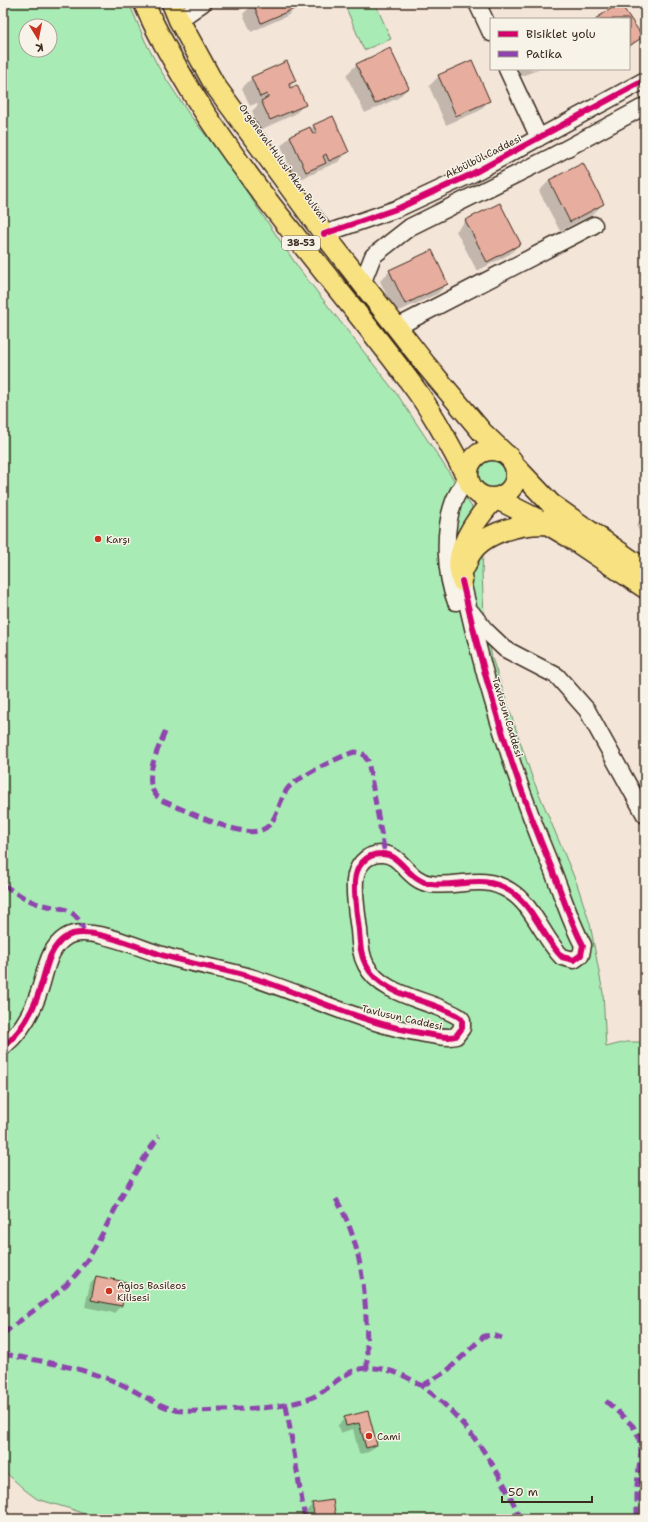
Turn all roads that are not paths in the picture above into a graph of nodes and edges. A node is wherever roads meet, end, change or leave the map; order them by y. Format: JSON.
{"nodes":[{"id":1,"x":144,"y":3,"type":"edge"},
{"id":2,"x":203,"y":3,"type":"edge"},
{"id":3,"x":477,"y":3,"type":"edge"},
{"id":4,"x":176,"y":11,"type":"edge"},
{"id":5,"x":490,"y":31,"type":"edge"},
{"id":6,"x":508,"y":70,"type":"edge"},
{"id":7,"x":645,"y":80,"type":"edge"},
{"id":8,"x":645,"y":106,"type":"edge"},
{"id":9,"x":539,"y":138,"type":"junction"},
{"id":10,"x":594,"y":225,"type":"dead end"},
{"id":11,"x":324,"y":234,"type":"junction"},
{"id":12,"x":362,"y":284,"type":"junction"},
{"id":13,"x":396,"y":327,"type":"junction"},
{"id":14,"x":510,"y":460,"type":"junction"},
{"id":15,"x":467,"y":477,"type":"junction"},
{"id":16,"x":495,"y":498,"type":"junction"},
{"id":17,"x":547,"y":524,"type":"junction"},
{"id":18,"x":645,"y":570,"type":"edge"},
{"id":19,"x":462,"y":581,"type":"junction"},
{"id":20,"x":645,"y":588,"type":"edge"},
{"id":21,"x":468,"y":610,"type":"junction"},
{"id":22,"x":476,"y":641,"type":"junction"},
{"id":23,"x":645,"y":815,"type":"edge"},
{"id":24,"x":3,"y":1047,"type":"edge"}],
"edges":[{"from":1,"to":15,"type":"main road","number":"38-53"},
{"from":2,"to":4,"type":"street"},
{"from":3,"to":5,"type":"street"},
{"from":4,"to":11,"type":"main road","name":"Orgeneral Hulusi Akar Bulvarı"},
{"from":6,"to":9,"type":"street"},
{"from":7,"to":9,"type":"street","name":"Akbülbül Caddesi"},
{"from":8,"to":12,"type":"street"},
{"from":9,"to":11,"type":"street","name":"Akbülbül Caddesi"},
{"from":10,"to":13,"type":"street"},
{"from":11,"to":12,"type":"main road","name":"Orgeneral Hulusi Akar Bulvarı"},
{"from":12,"to":13,"type":"main road","name":"Orgeneral Hulusi Akar Bulvarı"},
{"from":13,"to":14,"type":"main road","name":"Orgeneral Hulusi Akar Bulvarı"},
{"from":14,"to":15,"type":"main road"},
{"from":14,"to":16,"type":"main road"},
{"from":14,"to":18,"type":"main road","name":"Orgeneral Hulusi Akar Bulvarı"},
{"from":15,"to":16,"type":"main road"},
{"from":15,"to":22,"type":"street","name":"Tavlusun Caddesi"},
{"from":16,"to":17,"type":"main road"},
{"from":16,"to":19,"type":"main road"},
{"from":17,"to":19,"type":"main road"},
{"from":17,"to":20,"type":"main road"},
{"from":19,"to":21,"type":"street","name":"Tavlusun Caddesi"},
{"from":21,"to":22,"type":"street","name":"Tavlusun Caddesi"},
{"from":21,"to":23,"type":"street"},
{"from":22,"to":24,"type":"street","name":"Tavlusun Caddesi"}]}
